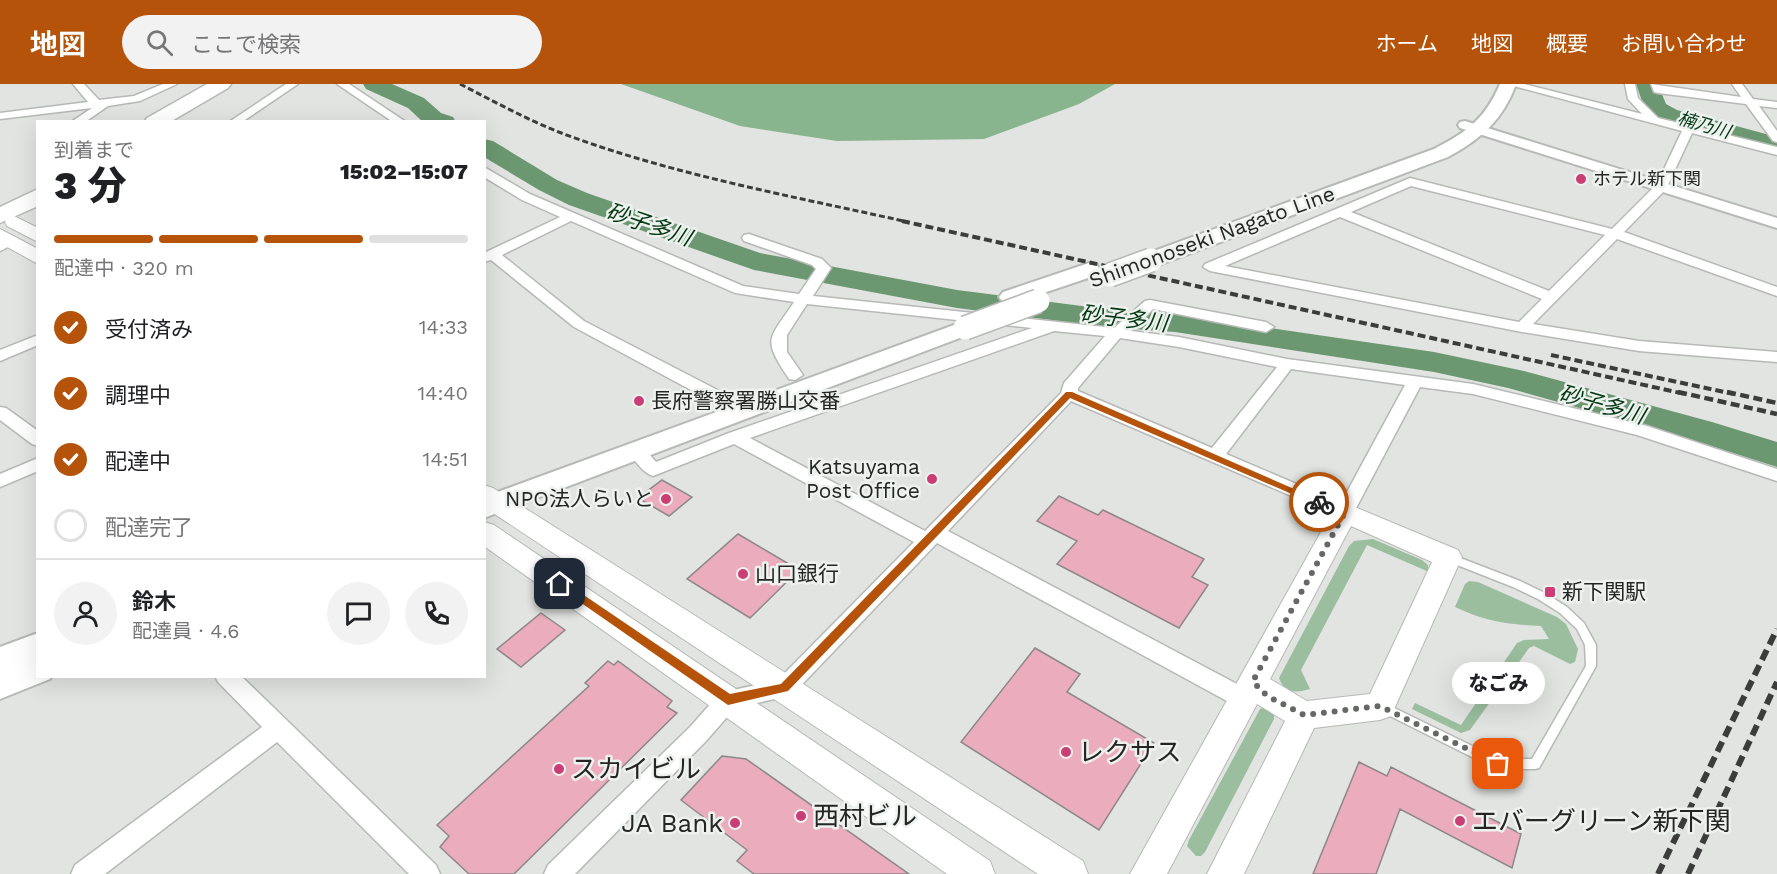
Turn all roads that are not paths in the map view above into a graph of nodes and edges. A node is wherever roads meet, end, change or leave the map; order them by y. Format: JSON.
{"nodes":[{"id":1,"x":78,"y":84,"type":"edge"},
{"id":2,"x":172,"y":84,"type":"edge"},
{"id":3,"x":221,"y":84,"type":"edge"},
{"id":4,"x":241,"y":84,"type":"edge"},
{"id":5,"x":293,"y":84,"type":"edge"},
{"id":6,"x":342,"y":84,"type":"edge"},
{"id":7,"x":1489,"y":84,"type":"edge"},
{"id":8,"x":1509,"y":84,"type":"edge"},
{"id":9,"x":1630,"y":84,"type":"edge"},
{"id":10,"x":1656,"y":84,"type":"edge"},
{"id":11,"x":1737,"y":84,"type":"edge"},
{"id":12,"x":109,"y":101,"type":"junction"},
{"id":13,"x":1750,"y":102,"type":"junction"},
{"id":14,"x":96,"y":104,"type":"junction"},
{"id":15,"x":1777,"y":105,"type":"edge"},
{"id":16,"x":0,"y":116,"type":"edge"},
{"id":17,"x":251,"y":118,"type":"edge"},
{"id":18,"x":1654,"y":119,"type":"junction"},
{"id":19,"x":79,"y":120,"type":"edge"},
{"id":20,"x":158,"y":120,"type":"edge"},
{"id":21,"x":179,"y":120,"type":"edge"},
{"id":22,"x":398,"y":120,"type":"edge"},
{"id":23,"x":1473,"y":127,"type":"junction"},
{"id":24,"x":1689,"y":128,"type":"junction"},
{"id":25,"x":1777,"y":139,"type":"edge"},
{"id":26,"x":1777,"y":151,"type":"edge"},
{"id":27,"x":486,"y":172,"type":"edge"},
{"id":28,"x":36,"y":184,"type":"edge"},
{"id":29,"x":1662,"y":186,"type":"junction"},
{"id":30,"x":36,"y":198,"type":"edge"},
{"id":31,"x":0,"y":202,"type":"edge"},
{"id":32,"x":1340,"y":212,"type":"junction"},
{"id":33,"x":572,"y":216,"type":"junction"},
{"id":34,"x":1777,"y":223,"type":"edge"},
{"id":35,"x":5,"y":232,"type":"edge"},
{"id":36,"x":35,"y":232,"type":"edge"},
{"id":37,"x":1616,"y":234,"type":"junction"},
{"id":38,"x":749,"y":238,"type":"dead end"},
{"id":39,"x":36,"y":256,"type":"edge"},
{"id":40,"x":489,"y":256,"type":"edge"},
{"id":41,"x":1100,"y":272,"type":"junction"},
{"id":42,"x":1777,"y":292,"type":"edge"},
{"id":43,"x":806,"y":293,"type":"junction"},
{"id":44,"x":1550,"y":297,"type":"junction"},
{"id":45,"x":953,"y":325,"type":"junction"},
{"id":46,"x":1057,"y":325,"type":"junction"},
{"id":47,"x":1266,"y":327,"type":"dead end"},
{"id":48,"x":1522,"y":327,"type":"junction"},
{"id":49,"x":1120,"y":330,"type":"junction"},
{"id":50,"x":36,"y":340,"type":"edge"},
{"id":51,"x":0,"y":356,"type":"edge"},
{"id":52,"x":1777,"y":357,"type":"edge"},
{"id":53,"x":1287,"y":364,"type":"junction"},
{"id":54,"x":795,"y":375,"type":"junction"},
{"id":55,"x":1415,"y":382,"type":"junction"},
{"id":56,"x":1069,"y":394,"type":"junction"},
{"id":57,"x":723,"y":400,"type":"junction"},
{"id":58,"x":0,"y":412,"type":"edge"},
{"id":59,"x":735,"y":436,"type":"junction"},
{"id":60,"x":36,"y":439,"type":"edge"},
{"id":61,"x":638,"y":452,"type":"junction"},
{"id":62,"x":1214,"y":457,"type":"junction"},
{"id":63,"x":36,"y":465,"type":"edge"},
{"id":64,"x":1777,"y":475,"type":"edge"},
{"id":65,"x":0,"y":481,"type":"edge"},
{"id":66,"x":488,"y":498,"type":"edge"},
{"id":67,"x":1345,"y":512,"type":"junction"},
{"id":68,"x":486,"y":533,"type":"edge"},
{"id":69,"x":931,"y":537,"type":"junction"},
{"id":70,"x":1448,"y":557,"type":"junction"},
{"id":71,"x":36,"y":648,"type":"edge"},
{"id":72,"x":0,"y":661,"type":"edge"},
{"id":73,"x":36,"y":670,"type":"edge"},
{"id":74,"x":228,"y":678,"type":"edge"},
{"id":75,"x":0,"y":684,"type":"edge"},
{"id":76,"x":784,"y":688,"type":"junction"},
{"id":77,"x":1248,"y":690,"type":"junction"},
{"id":78,"x":728,"y":700,"type":"junction"},
{"id":79,"x":1380,"y":706,"type":"junction"},
{"id":80,"x":1304,"y":715,"type":"junction"},
{"id":81,"x":278,"y":728,"type":"junction"},
{"id":82,"x":84,"y":874,"type":"edge"},
{"id":83,"x":427,"y":874,"type":"edge"},
{"id":84,"x":557,"y":874,"type":"edge"},
{"id":85,"x":976,"y":874,"type":"edge"},
{"id":86,"x":1070,"y":874,"type":"edge"},
{"id":87,"x":1148,"y":874,"type":"edge"},
{"id":88,"x":1225,"y":874,"type":"edge"}],
"edges":[{"from":1,"to":14,"type":"street"},
{"from":2,"to":12,"type":"street"},
{"from":3,"to":20,"type":"highway"},
{"from":4,"to":21,"type":"highway"},
{"from":5,"to":17,"type":"street"},
{"from":6,"to":22,"type":"street"},
{"from":7,"to":23,"type":"main road","name":"Shimonoseki Nagato Line"},
{"from":8,"to":18,"type":"street"},
{"from":8,"to":23,"type":"main road","name":"Shimonoseki Nagato Line"},
{"from":9,"to":18,"type":"street"},
{"from":10,"to":13,"type":"street"},
{"from":11,"to":13,"type":"street"},
{"from":12,"to":14,"type":"street"},
{"from":12,"to":19,"type":"street"},
{"from":13,"to":15,"type":"street"},
{"from":13,"to":25,"type":"street"},
{"from":14,"to":16,"type":"street"},
{"from":18,"to":24,"type":"street"},
{"from":23,"to":29,"type":"street"},
{"from":23,"to":41,"type":"main road","name":"Shimonoseki Nagato Line","bridge":true},
{"from":24,"to":26,"type":"street"},
{"from":24,"to":29,"type":"street"},
{"from":27,"to":33,"type":"street"},
{"from":28,"to":31,"type":"highway"},
{"from":29,"to":34,"type":"street"},
{"from":29,"to":37,"type":"street"},
{"from":30,"to":35,"type":"highway"},
{"from":32,"to":37,"type":"street"},
{"from":32,"to":44,"type":"street"},
{"from":32,"to":48,"type":"street"},
{"from":33,"to":40,"type":"street"},
{"from":33,"to":43,"type":"street"},
{"from":35,"to":36,"type":"main road"},
{"from":35,"to":39,"type":"main road"},
{"from":37,"to":42,"type":"street"},
{"from":37,"to":44,"type":"street"},
{"from":38,"to":43,"type":"street"},
{"from":40,"to":57,"type":"street"},
{"from":41,"to":45,"type":"main road","name":"Shimonoseki Nagato Line","bridge":true},
{"from":41,"to":45,"type":"main road","name":"Shimonoseki Nagato Line"},
{"from":43,"to":46,"type":"street"},
{"from":43,"to":54,"type":"street"},
{"from":44,"to":48,"type":"street"},
{"from":45,"to":54,"type":"main road","name":"Shimonoseki Nagato Line"},
{"from":45,"to":61,"type":"main road","name":"Shimonoseki Nagato Line"},
{"from":46,"to":49,"type":"street"},
{"from":46,"to":59,"type":"street"},
{"from":47,"to":49,"type":"street"},
{"from":48,"to":52,"type":"street"},
{"from":49,"to":53,"type":"street"},
{"from":49,"to":56,"type":"street"},
{"from":50,"to":51,"type":"street"},
{"from":53,"to":55,"type":"street"},
{"from":53,"to":62,"type":"street"},
{"from":54,"to":57,"type":"main road","name":"Shimonoseki Nagato Line"},
{"from":55,"to":64,"type":"street"},
{"from":55,"to":67,"type":"street"},
{"from":56,"to":62,"type":"street"},
{"from":56,"to":69,"type":"street"},
{"from":57,"to":66,"type":"main road","name":"Shimonoseki Nagato Line"},
{"from":58,"to":60,"type":"street"},
{"from":59,"to":61,"type":"street"},
{"from":59,"to":69,"type":"street"},
{"from":61,"to":66,"type":"main road","name":"Shimonoseki Nagato Line"},
{"from":62,"to":67,"type":"street"},
{"from":63,"to":65,"type":"street"},
{"from":66,"to":76,"type":"main road"},
{"from":67,"to":70,"type":"main road"},
{"from":67,"to":77,"type":"main road"},
{"from":68,"to":78,"type":"main road"},
{"from":69,"to":76,"type":"street"},
{"from":69,"to":77,"type":"street"},
{"from":70,"to":79,"type":"main road"},
{"from":70,"to":79,"type":"lane"},
{"from":71,"to":72,"type":"main road"},
{"from":73,"to":75,"type":"main road"},
{"from":74,"to":81,"type":"street"},
{"from":76,"to":78,"type":"street"},
{"from":76,"to":86,"type":"main road"},
{"from":77,"to":80,"type":"main road"},
{"from":77,"to":87,"type":"main road"},
{"from":78,"to":84,"type":"street"},
{"from":78,"to":85,"type":"main road"},
{"from":79,"to":80,"type":"main road"},
{"from":80,"to":88,"type":"main road"},
{"from":81,"to":82,"type":"street"},
{"from":81,"to":83,"type":"street"}]}
